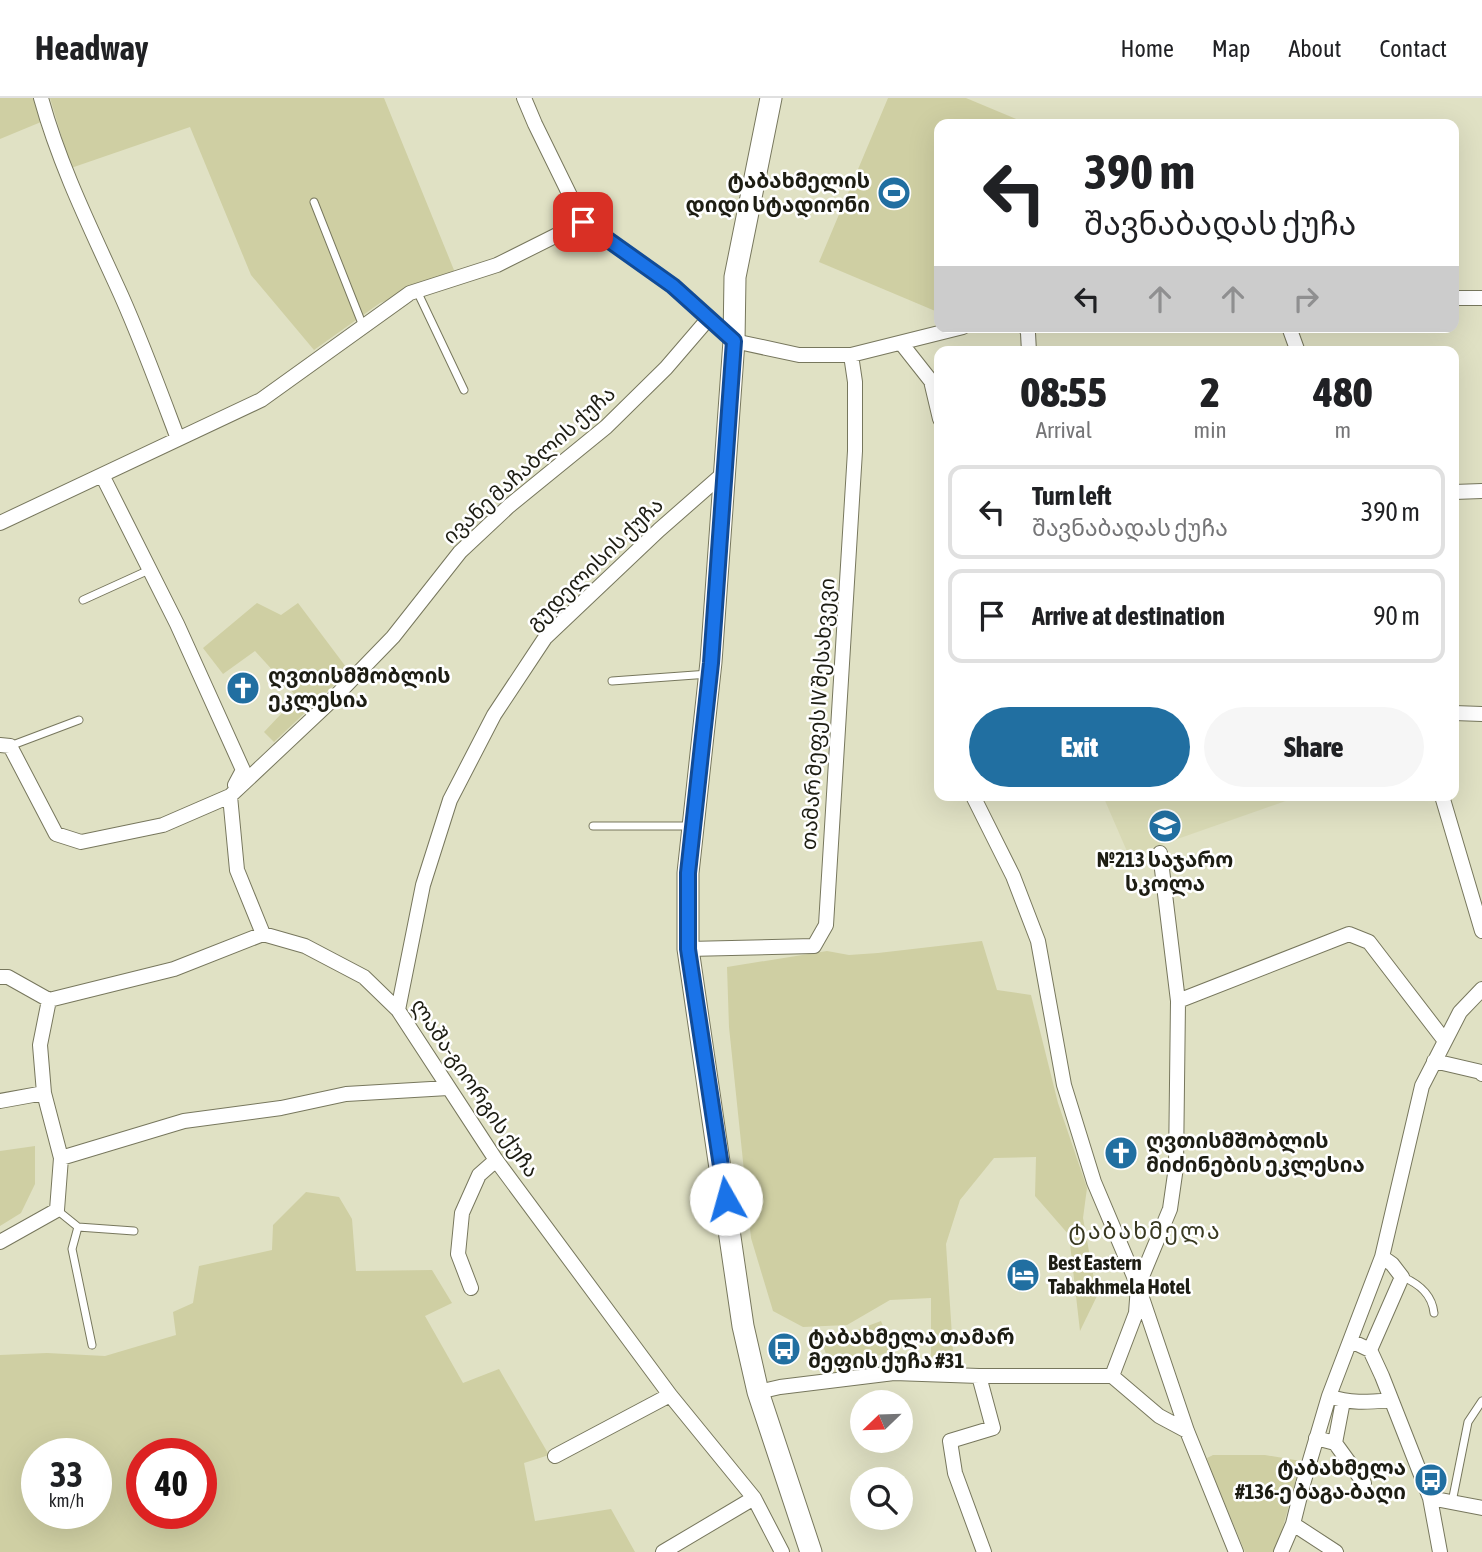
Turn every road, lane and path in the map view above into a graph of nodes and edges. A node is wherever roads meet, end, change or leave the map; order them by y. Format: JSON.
{"nodes":[{"id":1,"x":41,"y":98,"type":"edge"},
{"id":2,"x":524,"y":98,"type":"edge"},
{"id":3,"x":771,"y":98,"type":"edge"},
{"id":4,"x":314,"y":202,"type":"dead end"},
{"id":5,"x":583,"y":222,"type":"junction"},
{"id":6,"x":417,"y":291,"type":"junction"},
{"id":7,"x":1459,"y":298,"type":"edge"},
{"id":8,"x":1482,"y":298,"type":"edge"},
{"id":9,"x":709,"y":318,"type":"junction"},
{"id":10,"x":363,"y":326,"type":"junction"},
{"id":11,"x":940,"y":333,"type":"edge"},
{"id":12,"x":734,"y":341,"type":"junction"},
{"id":13,"x":901,"y":343,"type":"junction"},
{"id":14,"x":851,"y":355,"type":"junction"},
{"id":15,"x":464,"y":390,"type":"dead end"},
{"id":16,"x":934,"y":394,"type":"edge"},
{"id":17,"x":178,"y":439,"type":"junction"},
{"id":18,"x":724,"y":472,"type":"junction"},
{"id":19,"x":102,"y":475,"type":"junction"},
{"id":20,"x":1482,"y":491,"type":"edge"},
{"id":21,"x":1459,"y":492,"type":"edge"},
{"id":22,"x":0,"y":523,"type":"edge"},
{"id":23,"x":150,"y":570,"type":"junction"},
{"id":24,"x":83,"y":600,"type":"dead end"},
{"id":25,"x":709,"y":674,"type":"junction"},
{"id":26,"x":612,"y":681,"type":"dead end"},
{"id":27,"x":1459,"y":713,"type":"edge"},
{"id":28,"x":1482,"y":713,"type":"edge"},
{"id":29,"x":79,"y":720,"type":"dead end"},
{"id":30,"x":5,"y":745,"type":"edge"},
{"id":31,"x":230,"y":796,"type":"junction"},
{"id":32,"x":976,"y":801,"type":"edge"},
{"id":33,"x":1443,"y":801,"type":"edge"},
{"id":34,"x":593,"y":826,"type":"dead end"},
{"id":35,"x":693,"y":827,"type":"junction"},
{"id":36,"x":1160,"y":853,"type":"dead end"},
{"id":37,"x":1482,"y":931,"type":"edge"},
{"id":38,"x":263,"y":934,"type":"junction"},
{"id":39,"x":688,"y":949,"type":"junction"},
{"id":40,"x":0,"y":977,"type":"edge"},
{"id":41,"x":1482,"y":989,"type":"edge"},
{"id":42,"x":49,"y":1000,"type":"junction"},
{"id":43,"x":1178,"y":1001,"type":"junction"},
{"id":44,"x":398,"y":1010,"type":"junction"},
{"id":45,"x":1445,"y":1041,"type":"junction"},
{"id":46,"x":1434,"y":1062,"type":"junction"},
{"id":47,"x":1482,"y":1074,"type":"edge"},
{"id":48,"x":448,"y":1088,"type":"junction"},
{"id":49,"x":44,"y":1093,"type":"junction"},
{"id":50,"x":0,"y":1101,"type":"edge"},
{"id":51,"x":61,"y":1158,"type":"junction"},
{"id":52,"x":496,"y":1160,"type":"junction"},
{"id":53,"x":57,"y":1210,"type":"junction"},
{"id":54,"x":78,"y":1227,"type":"junction"},
{"id":55,"x":134,"y":1231,"type":"dead end"},
{"id":56,"x":0,"y":1242,"type":"edge"},
{"id":57,"x":1382,"y":1257,"type":"junction"},
{"id":58,"x":1402,"y":1276,"type":"junction"},
{"id":59,"x":1138,"y":1286,"type":"junction"},
{"id":60,"x":471,"y":1288,"type":"dead end"},
{"id":61,"x":1434,"y":1312,"type":"dead end"},
{"id":62,"x":1351,"y":1341,"type":"junction"},
{"id":63,"x":92,"y":1345,"type":"dead end"},
{"id":64,"x":1370,"y":1350,"type":"junction"},
{"id":65,"x":979,"y":1376,"type":"junction"},
{"id":66,"x":1112,"y":1376,"type":"junction"},
{"id":67,"x":758,"y":1392,"type":"junction"},
{"id":68,"x":670,"y":1395,"type":"junction"},
{"id":69,"x":1336,"y":1399,"type":"junction"},
{"id":70,"x":1391,"y":1400,"type":"junction"},
{"id":71,"x":1482,"y":1401,"type":"edge"},
{"id":72,"x":1187,"y":1432,"type":"junction"},
{"id":73,"x":1316,"y":1438,"type":"junction"},
{"id":74,"x":1335,"y":1443,"type":"junction"},
{"id":75,"x":555,"y":1456,"type":"dead end"},
{"id":76,"x":1364,"y":1483,"type":"dead end"},
{"id":77,"x":754,"y":1498,"type":"junction"},
{"id":78,"x":1430,"y":1498,"type":"junction"},
{"id":79,"x":1451,"y":1503,"type":"junction"},
{"id":80,"x":1482,"y":1508,"type":"edge"},
{"id":81,"x":1293,"y":1524,"type":"junction"},
{"id":82,"x":1437,"y":1534,"type":"junction"},
{"id":83,"x":663,"y":1552,"type":"edge"},
{"id":84,"x":782,"y":1552,"type":"edge"},
{"id":85,"x":811,"y":1552,"type":"edge"},
{"id":86,"x":984,"y":1552,"type":"edge"},
{"id":87,"x":1236,"y":1552,"type":"edge"},
{"id":88,"x":1281,"y":1552,"type":"edge"},
{"id":89,"x":1336,"y":1552,"type":"edge"},
{"id":90,"x":1440,"y":1552,"type":"edge"},
{"id":91,"x":1446,"y":1552,"type":"edge"}],
"edges":[{"from":1,"to":17,"type":"street"},
{"from":2,"to":5,"type":"street"},
{"from":3,"to":12,"type":"street"},
{"from":4,"to":10,"type":"lane"},
{"from":5,"to":6,"type":"street"},
{"from":5,"to":9,"type":"street"},
{"from":6,"to":10,"type":"street"},
{"from":6,"to":15,"type":"lane"},
{"from":7,"to":8,"type":"street"},
{"from":9,"to":12,"type":"street"},
{"from":9,"to":31,"type":"street","name":"ივანე მაჩაბლის ქუჩა"},
{"from":10,"to":17,"type":"street"},
{"from":11,"to":13,"type":"street"},
{"from":12,"to":14,"type":"street"},
{"from":12,"to":18,"type":"street"},
{"from":13,"to":14,"type":"street"},
{"from":13,"to":16,"type":"street"},
{"from":14,"to":39,"type":"street","name":"თამარ მეფეს IV შესახვევი"},
{"from":17,"to":19,"type":"street"},
{"from":18,"to":25,"type":"street"},
{"from":18,"to":44,"type":"street","name":"გუდელისის ქუჩა"},
{"from":19,"to":22,"type":"street"},
{"from":19,"to":23,"type":"street"},
{"from":20,"to":21,"type":"street"},
{"from":23,"to":24,"type":"lane"},
{"from":23,"to":31,"type":"street"},
{"from":25,"to":26,"type":"lane"},
{"from":25,"to":35,"type":"street"},
{"from":27,"to":28,"type":"street"},
{"from":29,"to":30,"type":"lane"},
{"from":30,"to":31,"type":"street","name":"ივანე მაჩაბლის ქუჩა"},
{"from":31,"to":38,"type":"street"},
{"from":32,"to":59,"type":"street"},
{"from":33,"to":37,"type":"street"},
{"from":34,"to":35,"type":"lane"},
{"from":35,"to":39,"type":"street"},
{"from":36,"to":43,"type":"street"},
{"from":38,"to":42,"type":"street"},
{"from":38,"to":44,"type":"street","name":"ლაშა-გიორგის ქუჩა"},
{"from":39,"to":67,"type":"street"},
{"from":40,"to":42,"type":"street"},
{"from":41,"to":45,"type":"street"},
{"from":42,"to":49,"type":"street"},
{"from":43,"to":45,"type":"street"},
{"from":43,"to":59,"type":"street"},
{"from":44,"to":48,"type":"street","name":"ლაშა-გიორგის ქუჩა"},
{"from":45,"to":46,"type":"street"},
{"from":46,"to":47,"type":"street"},
{"from":46,"to":57,"type":"street"},
{"from":48,"to":51,"type":"street"},
{"from":48,"to":52,"type":"street","name":"ლაშა-გიორგის ქუჩა"},
{"from":49,"to":50,"type":"street"},
{"from":49,"to":51,"type":"street"},
{"from":51,"to":53,"type":"street"},
{"from":52,"to":60,"type":"street"},
{"from":52,"to":68,"type":"street","name":"ლაშა-გიორგის ქუჩა"},
{"from":53,"to":54,"type":"lane"},
{"from":53,"to":56,"type":"street"},
{"from":54,"to":55,"type":"lane"},
{"from":54,"to":63,"type":"lane"},
{"from":57,"to":58,"type":"street"},
{"from":57,"to":62,"type":"street"},
{"from":58,"to":61,"type":"lane"},
{"from":58,"to":64,"type":"street"},
{"from":59,"to":66,"type":"street"},
{"from":59,"to":72,"type":"street"},
{"from":62,"to":64,"type":"street"},
{"from":62,"to":69,"type":"street"},
{"from":64,"to":70,"type":"street"},
{"from":65,"to":66,"type":"street"},
{"from":65,"to":67,"type":"street"},
{"from":65,"to":86,"type":"street"},
{"from":66,"to":72,"type":"street"},
{"from":67,"to":85,"type":"street"},
{"from":68,"to":75,"type":"street"},
{"from":68,"to":77,"type":"street","name":"ლაშა-გიორგის ქუჩა"},
{"from":69,"to":70,"type":"street"},
{"from":69,"to":73,"type":"street"},
{"from":69,"to":74,"type":"street"},
{"from":70,"to":78,"type":"street"},
{"from":71,"to":79,"type":"lane"},
{"from":72,"to":87,"type":"street"},
{"from":73,"to":74,"type":"street"},
{"from":73,"to":81,"type":"street"},
{"from":74,"to":76,"type":"street"},
{"from":77,"to":83,"type":"street"},
{"from":77,"to":84,"type":"street","name":"ლაშა-გიორგის ქუჩა"},
{"from":78,"to":79,"type":"street"},
{"from":78,"to":82,"type":"street"},
{"from":79,"to":80,"type":"street"},
{"from":81,"to":88,"type":"street"},
{"from":81,"to":89,"type":"street"},
{"from":82,"to":90,"type":"street"},
{"from":82,"to":91,"type":"lane"}]}
